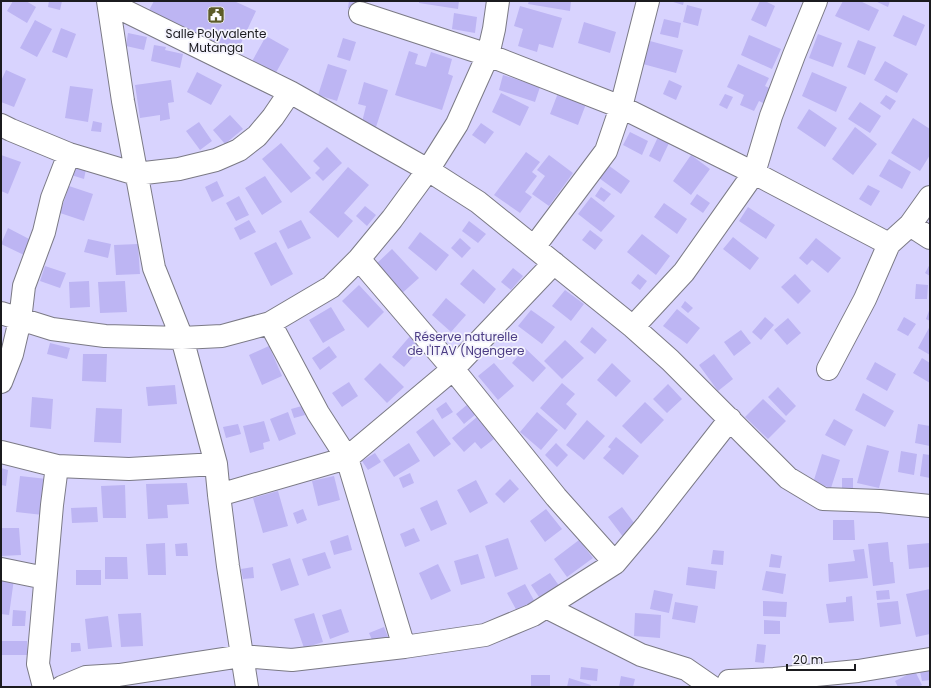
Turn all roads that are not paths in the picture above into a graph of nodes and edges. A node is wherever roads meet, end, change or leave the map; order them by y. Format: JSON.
{"nodes":[{"id":1,"x":498,"y":1,"type":"edge"},
{"id":2,"x":648,"y":1,"type":"edge"},
{"id":3,"x":816,"y":1,"type":"edge"},
{"id":4,"x":109,"y":2,"type":"edge"},
{"id":5,"x":360,"y":13,"type":"dead end"},
{"id":6,"x":488,"y":55,"type":"junction"},
{"id":7,"x":290,"y":92,"type":"junction"},
{"id":8,"x":621,"y":107,"type":"junction"},
{"id":9,"x":1,"y":125,"type":"edge"},
{"id":10,"x":69,"y":154,"type":"junction"},
{"id":11,"x":428,"y":170,"type":"junction"},
{"id":12,"x":754,"y":173,"type":"junction"},
{"id":13,"x":136,"y":174,"type":"junction"},
{"id":14,"x":930,"y":197,"type":"edge"},
{"id":15,"x":910,"y":225,"type":"junction"},
{"id":16,"x":930,"y":238,"type":"edge"},
{"id":17,"x":889,"y":244,"type":"junction"},
{"id":18,"x":534,"y":247,"type":"junction"},
{"id":19,"x":359,"y":259,"type":"junction"},
{"id":20,"x":554,"y":263,"type":"junction"},
{"id":21,"x":10,"y":316,"type":"edge"},
{"id":22,"x":270,"y":323,"type":"junction"},
{"id":23,"x":633,"y":327,"type":"junction"},
{"id":24,"x":182,"y":338,"type":"junction"},
{"id":25,"x":828,"y":369,"type":"dead end"},
{"id":26,"x":453,"y":370,"type":"junction"},
{"id":27,"x":1,"y":382,"type":"edge"},
{"id":28,"x":730,"y":419,"type":"junction"},
{"id":29,"x":1,"y":452,"type":"edge"},
{"id":30,"x":347,"y":458,"type":"junction"},
{"id":31,"x":216,"y":464,"type":"junction"},
{"id":32,"x":57,"y":466,"type":"junction"},
{"id":33,"x":219,"y":495,"type":"junction"},
{"id":34,"x":930,"y":506,"type":"edge"},
{"id":35,"x":615,"y":563,"type":"junction"},
{"id":36,"x":1,"y":569,"type":"edge"},
{"id":37,"x":45,"y":578,"type":"junction"},
{"id":38,"x":546,"y":607,"type":"junction"},
{"id":39,"x":404,"y":647,"type":"junction"},
{"id":40,"x":242,"y":656,"type":"junction"},
{"id":41,"x":930,"y":658,"type":"edge"},
{"id":42,"x":44,"y":687,"type":"edge"},
{"id":43,"x":62,"y":687,"type":"edge"},
{"id":44,"x":247,"y":687,"type":"edge"},
{"id":45,"x":712,"y":687,"type":"edge"},
{"id":46,"x":726,"y":687,"type":"edge"}],
"edges":[{"from":1,"to":6,"type":"street"},
{"from":2,"to":8,"type":"street"},
{"from":3,"to":12,"type":"street"},
{"from":4,"to":7,"type":"street"},
{"from":4,"to":13,"type":"street"},
{"from":5,"to":6,"type":"street"},
{"from":6,"to":8,"type":"street"},
{"from":6,"to":11,"type":"street"},
{"from":7,"to":11,"type":"street"},
{"from":7,"to":13,"type":"street"},
{"from":8,"to":12,"type":"street"},
{"from":8,"to":18,"type":"street"},
{"from":9,"to":10,"type":"street"},
{"from":10,"to":13,"type":"street"},
{"from":10,"to":21,"type":"street"},
{"from":11,"to":18,"type":"street"},
{"from":11,"to":19,"type":"street"},
{"from":12,"to":17,"type":"street"},
{"from":12,"to":23,"type":"street"},
{"from":13,"to":24,"type":"street"},
{"from":14,"to":15,"type":"street"},
{"from":15,"to":16,"type":"street"},
{"from":15,"to":17,"type":"street"},
{"from":17,"to":25,"type":"street"},
{"from":18,"to":20,"type":"street"},
{"from":19,"to":22,"type":"street"},
{"from":19,"to":26,"type":"street"},
{"from":20,"to":23,"type":"street"},
{"from":20,"to":26,"type":"street"},
{"from":21,"to":24,"type":"street"},
{"from":21,"to":27,"type":"street"},
{"from":22,"to":24,"type":"street"},
{"from":22,"to":30,"type":"street"},
{"from":23,"to":28,"type":"street"},
{"from":24,"to":31,"type":"street"},
{"from":26,"to":30,"type":"street"},
{"from":26,"to":35,"type":"street"},
{"from":28,"to":34,"type":"street"},
{"from":28,"to":35,"type":"street"},
{"from":29,"to":32,"type":"street"},
{"from":30,"to":33,"type":"street"},
{"from":30,"to":39,"type":"street"},
{"from":31,"to":32,"type":"street"},
{"from":31,"to":33,"type":"street"},
{"from":32,"to":37,"type":"street"},
{"from":33,"to":40,"type":"street"},
{"from":35,"to":38,"type":"street"},
{"from":36,"to":37,"type":"street"},
{"from":37,"to":42,"type":"street"},
{"from":38,"to":39,"type":"street"},
{"from":38,"to":45,"type":"street"},
{"from":39,"to":40,"type":"street"},
{"from":40,"to":43,"type":"street"},
{"from":40,"to":44,"type":"street"},
{"from":41,"to":46,"type":"street"}]}
